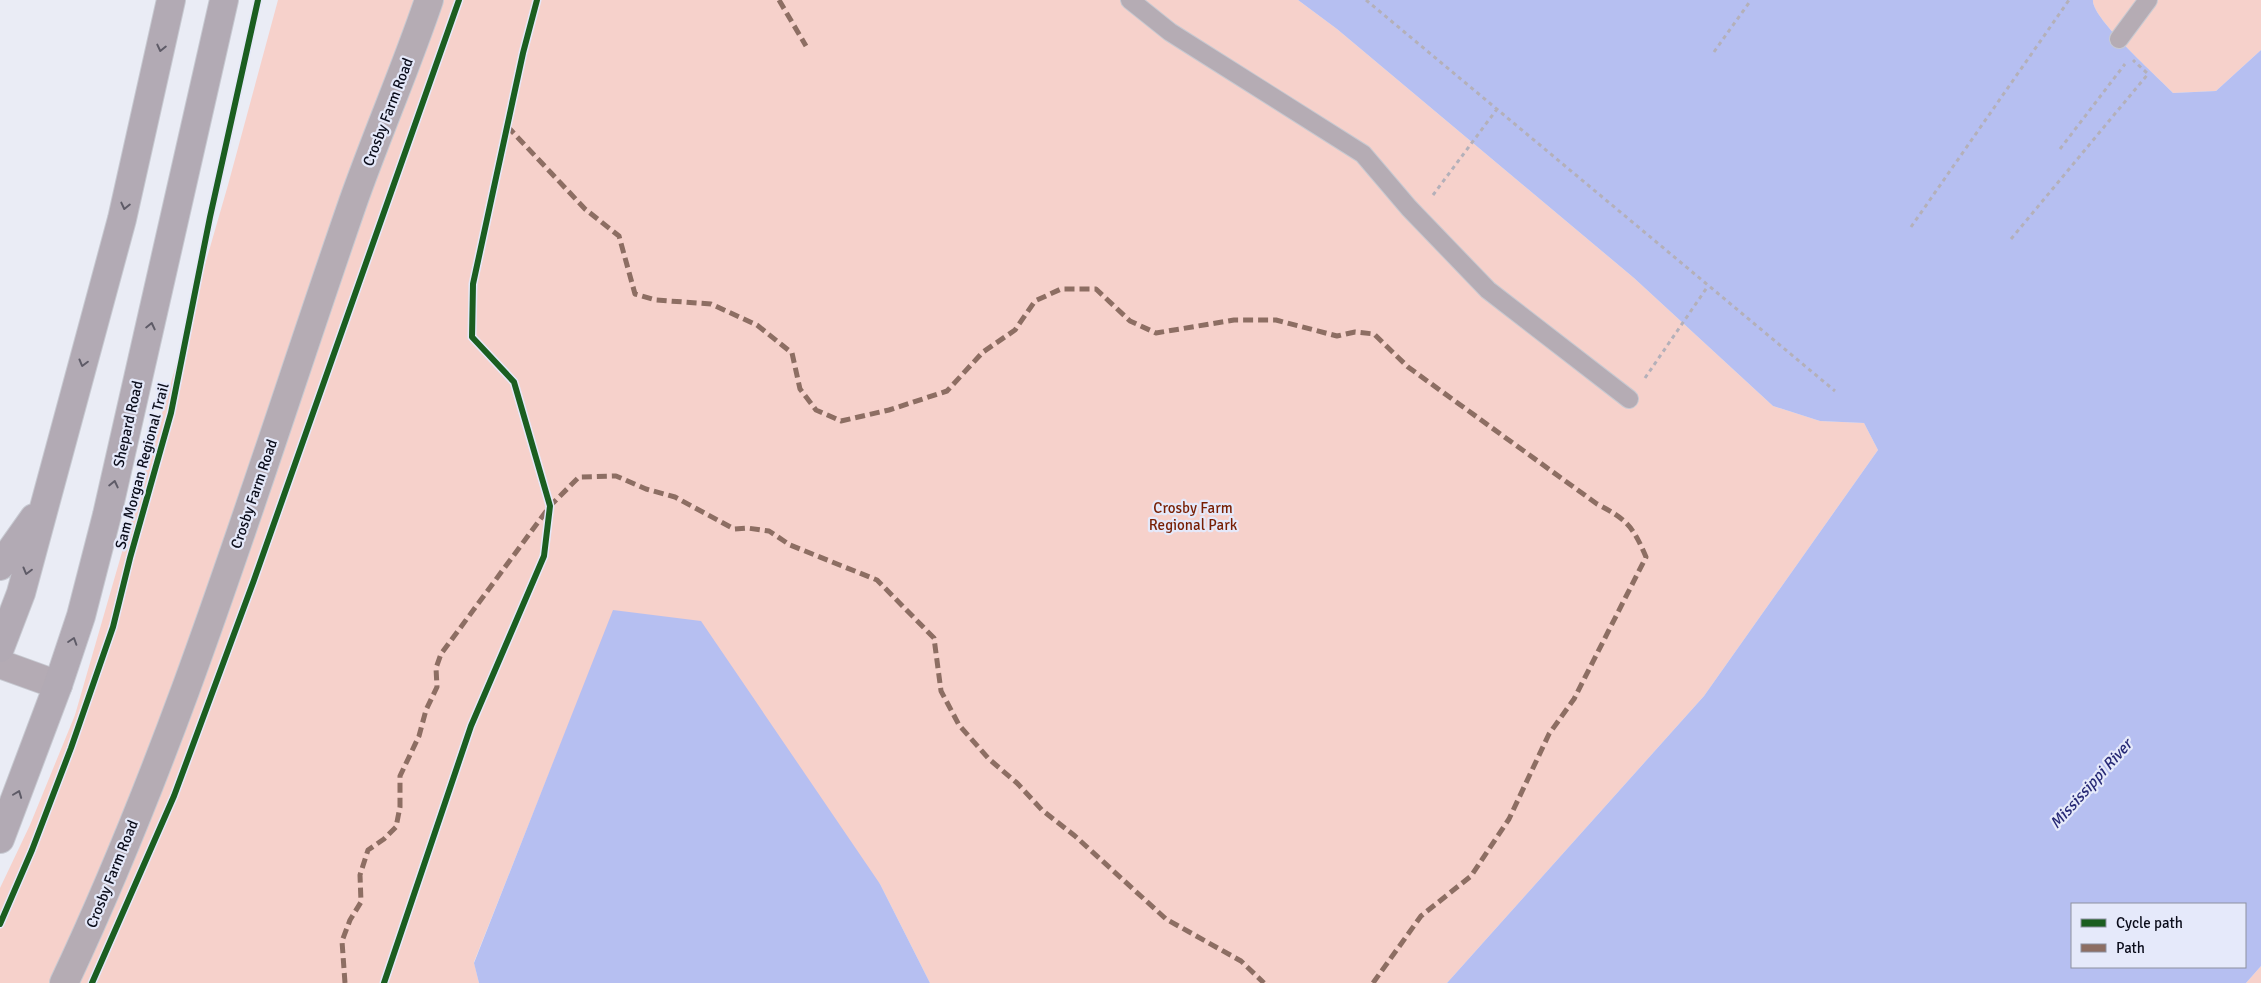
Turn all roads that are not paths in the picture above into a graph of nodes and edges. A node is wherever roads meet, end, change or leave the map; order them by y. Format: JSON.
{"nodes":[{"id":1,"x":171,"y":0,"type":"edge"},
{"id":2,"x":224,"y":0,"type":"edge"},
{"id":3,"x":429,"y":0,"type":"edge"},
{"id":4,"x":1130,"y":0,"type":"edge"},
{"id":5,"x":2148,"y":0,"type":"edge"},
{"id":6,"x":2119,"y":39,"type":"dead end"},
{"id":7,"x":1630,"y":399,"type":"road end"},
{"id":8,"x":45,"y":503,"type":"junction"},
{"id":9,"x":0,"y":566,"type":"edge"},
{"id":10,"x":0,"y":648,"type":"edge"},
{"id":11,"x":0,"y":664,"type":"edge"},
{"id":12,"x":58,"y":685,"type":"junction"},
{"id":13,"x":0,"y":839,"type":"edge"},
{"id":14,"x":64,"y":983,"type":"edge"}],
"edges":[{"from":1,"to":8,"type":"highway","one_way":true},
{"from":12,"to":2,"type":"highway","name":"Shepard Road","one_way":true},
{"from":3,"to":14,"type":"street","name":"Crosby Farm Road"},
{"from":4,"to":7,"type":"lane"},
{"from":5,"to":6,"type":"lane"},
{"from":8,"to":9,"type":"highway"},
{"from":8,"to":10,"type":"highway","one_way":true},
{"from":11,"to":12,"type":"street"},
{"from":13,"to":12,"type":"highway","name":"Shepard Road","one_way":true}]}
